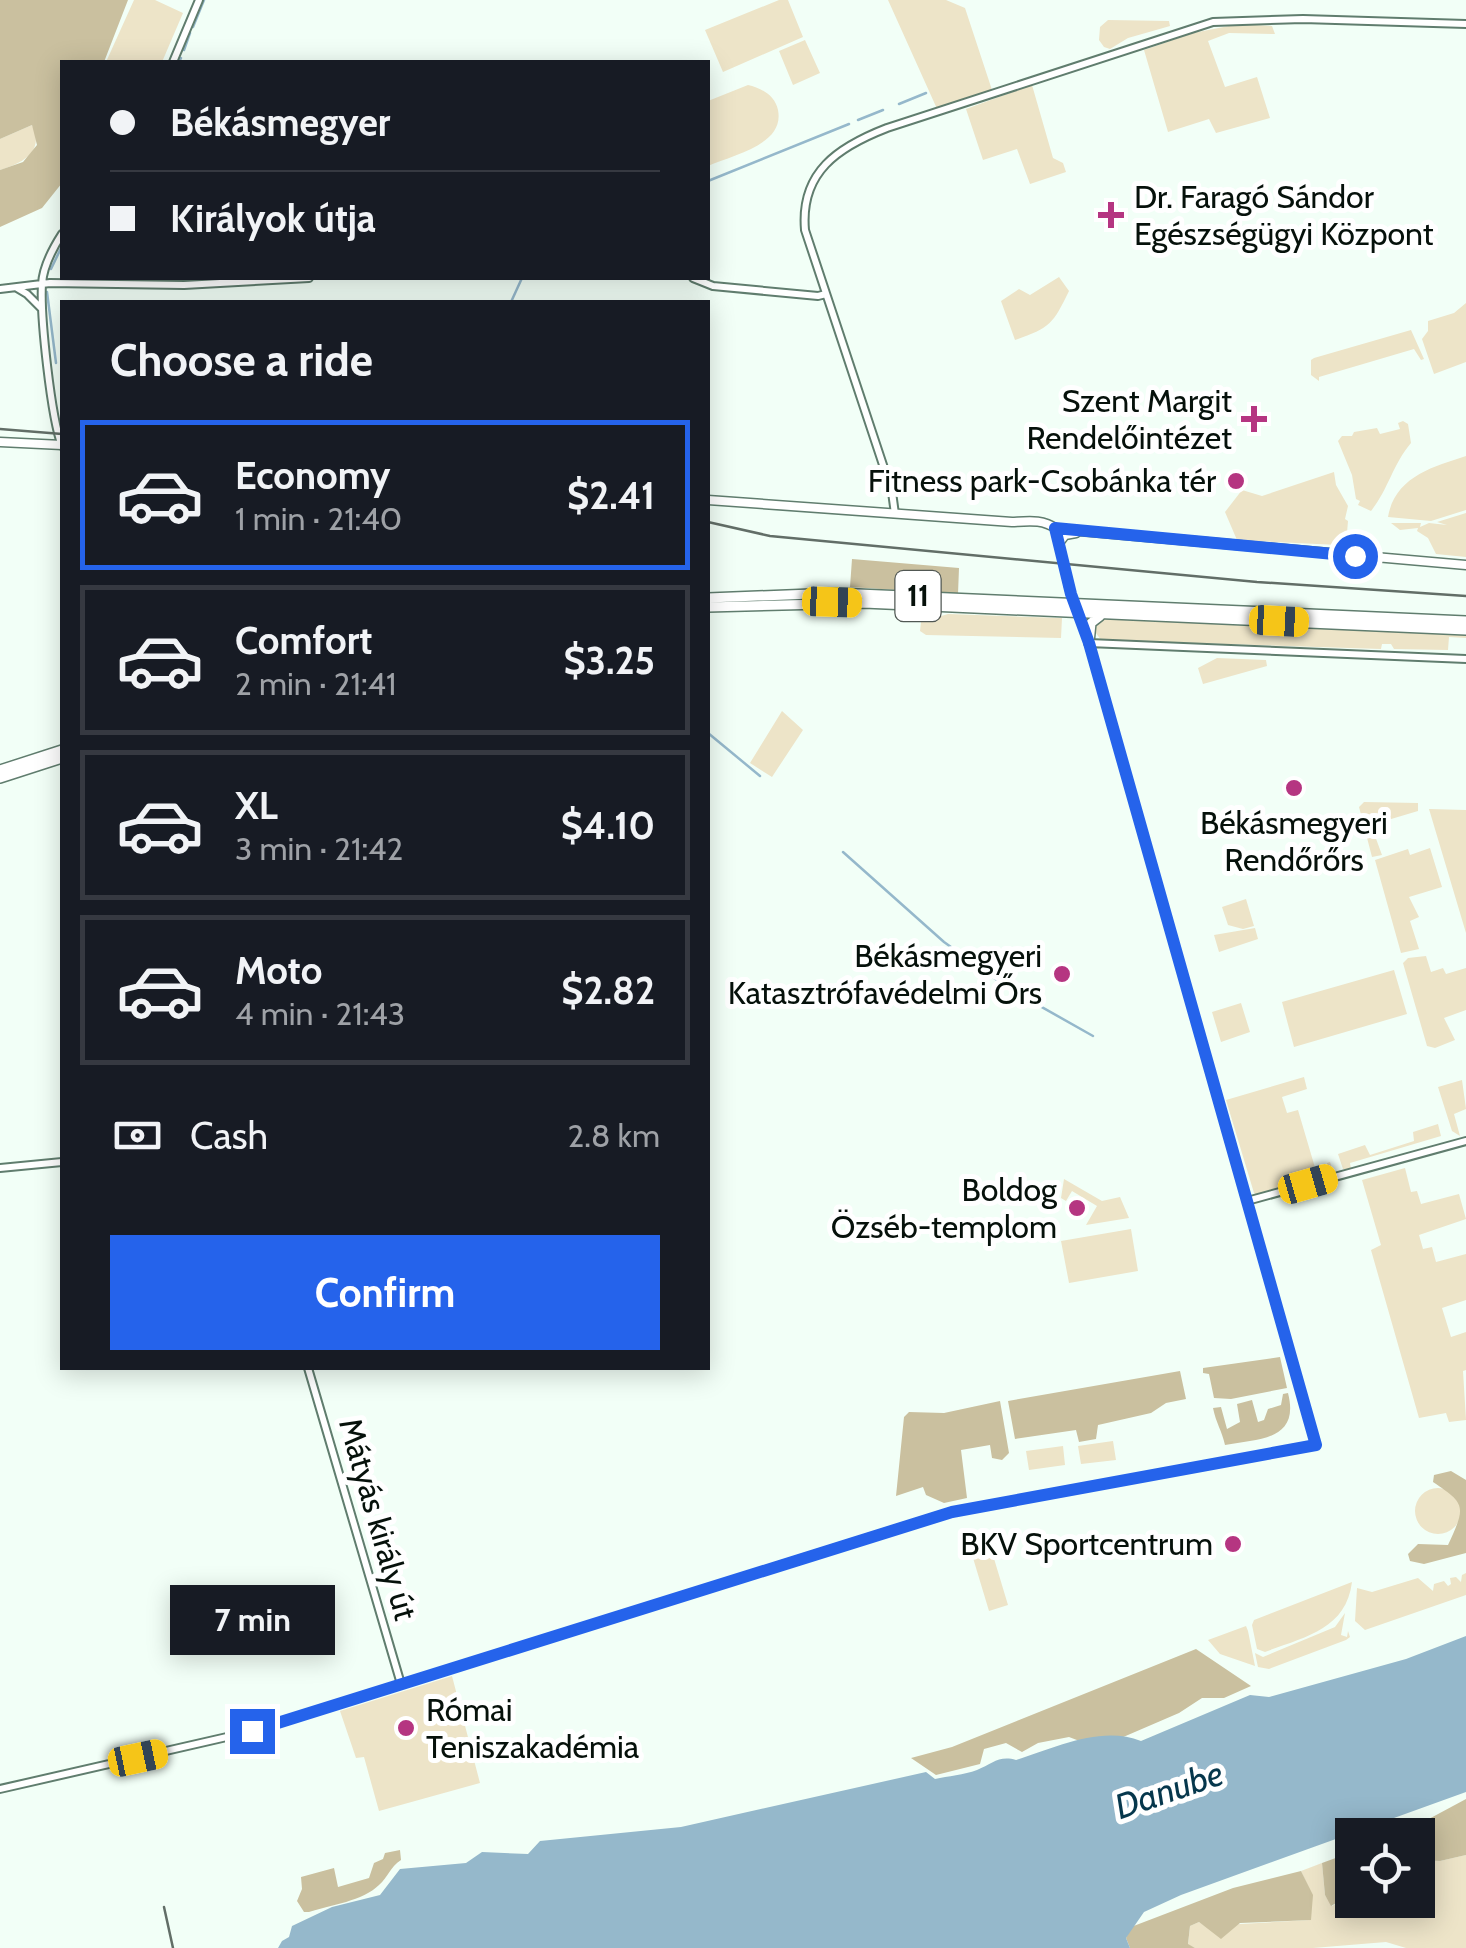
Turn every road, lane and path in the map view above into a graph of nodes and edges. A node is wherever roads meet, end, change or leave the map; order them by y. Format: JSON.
{"nodes":[{"id":1,"x":199,"y":0,"type":"edge"},
{"id":2,"x":1466,"y":24,"type":"edge"},
{"id":3,"x":174,"y":60,"type":"edge"},
{"id":4,"x":60,"y":238,"type":"edge"},
{"id":5,"x":273,"y":280,"type":"edge"},
{"id":6,"x":700,"y":280,"type":"edge"},
{"id":7,"x":42,"y":284,"type":"junction"},
{"id":8,"x":16,"y":288,"type":"junction"},
{"id":9,"x":0,"y":289,"type":"edge"},
{"id":10,"x":826,"y":294,"type":"junction"},
{"id":11,"x":44,"y":311,"type":"junction"},
{"id":12,"x":60,"y":431,"type":"edge"},
{"id":13,"x":0,"y":442,"type":"edge"},
{"id":14,"x":60,"y":446,"type":"edge"},
{"id":15,"x":710,"y":500,"type":"edge"},
{"id":16,"x":894,"y":514,"type":"junction"},
{"id":17,"x":1055,"y":528,"type":"junction"},
{"id":18,"x":1096,"y":532,"type":"junction"},
{"id":19,"x":1060,"y":542,"type":"junction"},
{"id":20,"x":1466,"y":565,"type":"edge"},
{"id":21,"x":710,"y":598,"type":"edge"},
{"id":22,"x":710,"y":607,"type":"edge"},
{"id":23,"x":1076,"y":608,"type":"junction"},
{"id":24,"x":1104,"y":614,"type":"junction"},
{"id":25,"x":1466,"y":621,"type":"edge"},
{"id":26,"x":1466,"y":630,"type":"edge"},
{"id":27,"x":1089,"y":643,"type":"junction"},
{"id":28,"x":1466,"y":659,"type":"edge"},
{"id":29,"x":60,"y":751,"type":"edge"},
{"id":30,"x":60,"y":759,"type":"edge"},
{"id":31,"x":0,"y":770,"type":"edge"},
{"id":32,"x":0,"y":778,"type":"edge"},
{"id":33,"x":1466,"y":1141,"type":"edge"},
{"id":34,"x":60,"y":1162,"type":"edge"},
{"id":35,"x":0,"y":1168,"type":"edge"},
{"id":36,"x":1247,"y":1201,"type":"junction"},
{"id":37,"x":309,"y":1370,"type":"edge"},
{"id":38,"x":400,"y":1684,"type":"junction"},
{"id":39,"x":0,"y":1789,"type":"edge"}],
"edges":[{"from":1,"to":3,"type":"street"},
{"from":2,"to":10,"type":"street"},
{"from":4,"to":7,"type":"street"},
{"from":5,"to":7,"type":"street"},
{"from":6,"to":10,"type":"street"},
{"from":7,"to":8,"type":"street"},
{"from":7,"to":11,"type":"street"},
{"from":8,"to":9,"type":"street"},
{"from":8,"to":11,"type":"street"},
{"from":10,"to":16,"type":"street"},
{"from":11,"to":12,"type":"street"},
{"from":13,"to":14,"type":"main road"},
{"from":15,"to":16,"type":"main road"},
{"from":16,"to":17,"type":"main road"},
{"from":17,"to":18,"type":"main road"},
{"from":17,"to":19,"type":"street"},
{"from":18,"to":19,"type":"main road"},
{"from":18,"to":20,"type":"main road"},
{"from":19,"to":23,"type":"street"},
{"from":21,"to":23,"type":"main road","number":"11"},
{"from":22,"to":23,"type":"main road","number":"11"},
{"from":23,"to":24,"type":"main road","number":"11"},
{"from":23,"to":25,"type":"main road","number":"11"},
{"from":23,"to":27,"type":"street"},
{"from":24,"to":26,"type":"main road","number":"11"},
{"from":24,"to":27,"type":"main road"},
{"from":27,"to":28,"type":"street"},
{"from":27,"to":36,"type":"street"},
{"from":29,"to":31,"type":"main road"},
{"from":30,"to":32,"type":"main road"},
{"from":33,"to":36,"type":"street"},
{"from":34,"to":35,"type":"street"},
{"from":36,"to":38,"type":"street"},
{"from":37,"to":38,"type":"street","name":"Mátyás király út"},
{"from":38,"to":39,"type":"street"}]}
